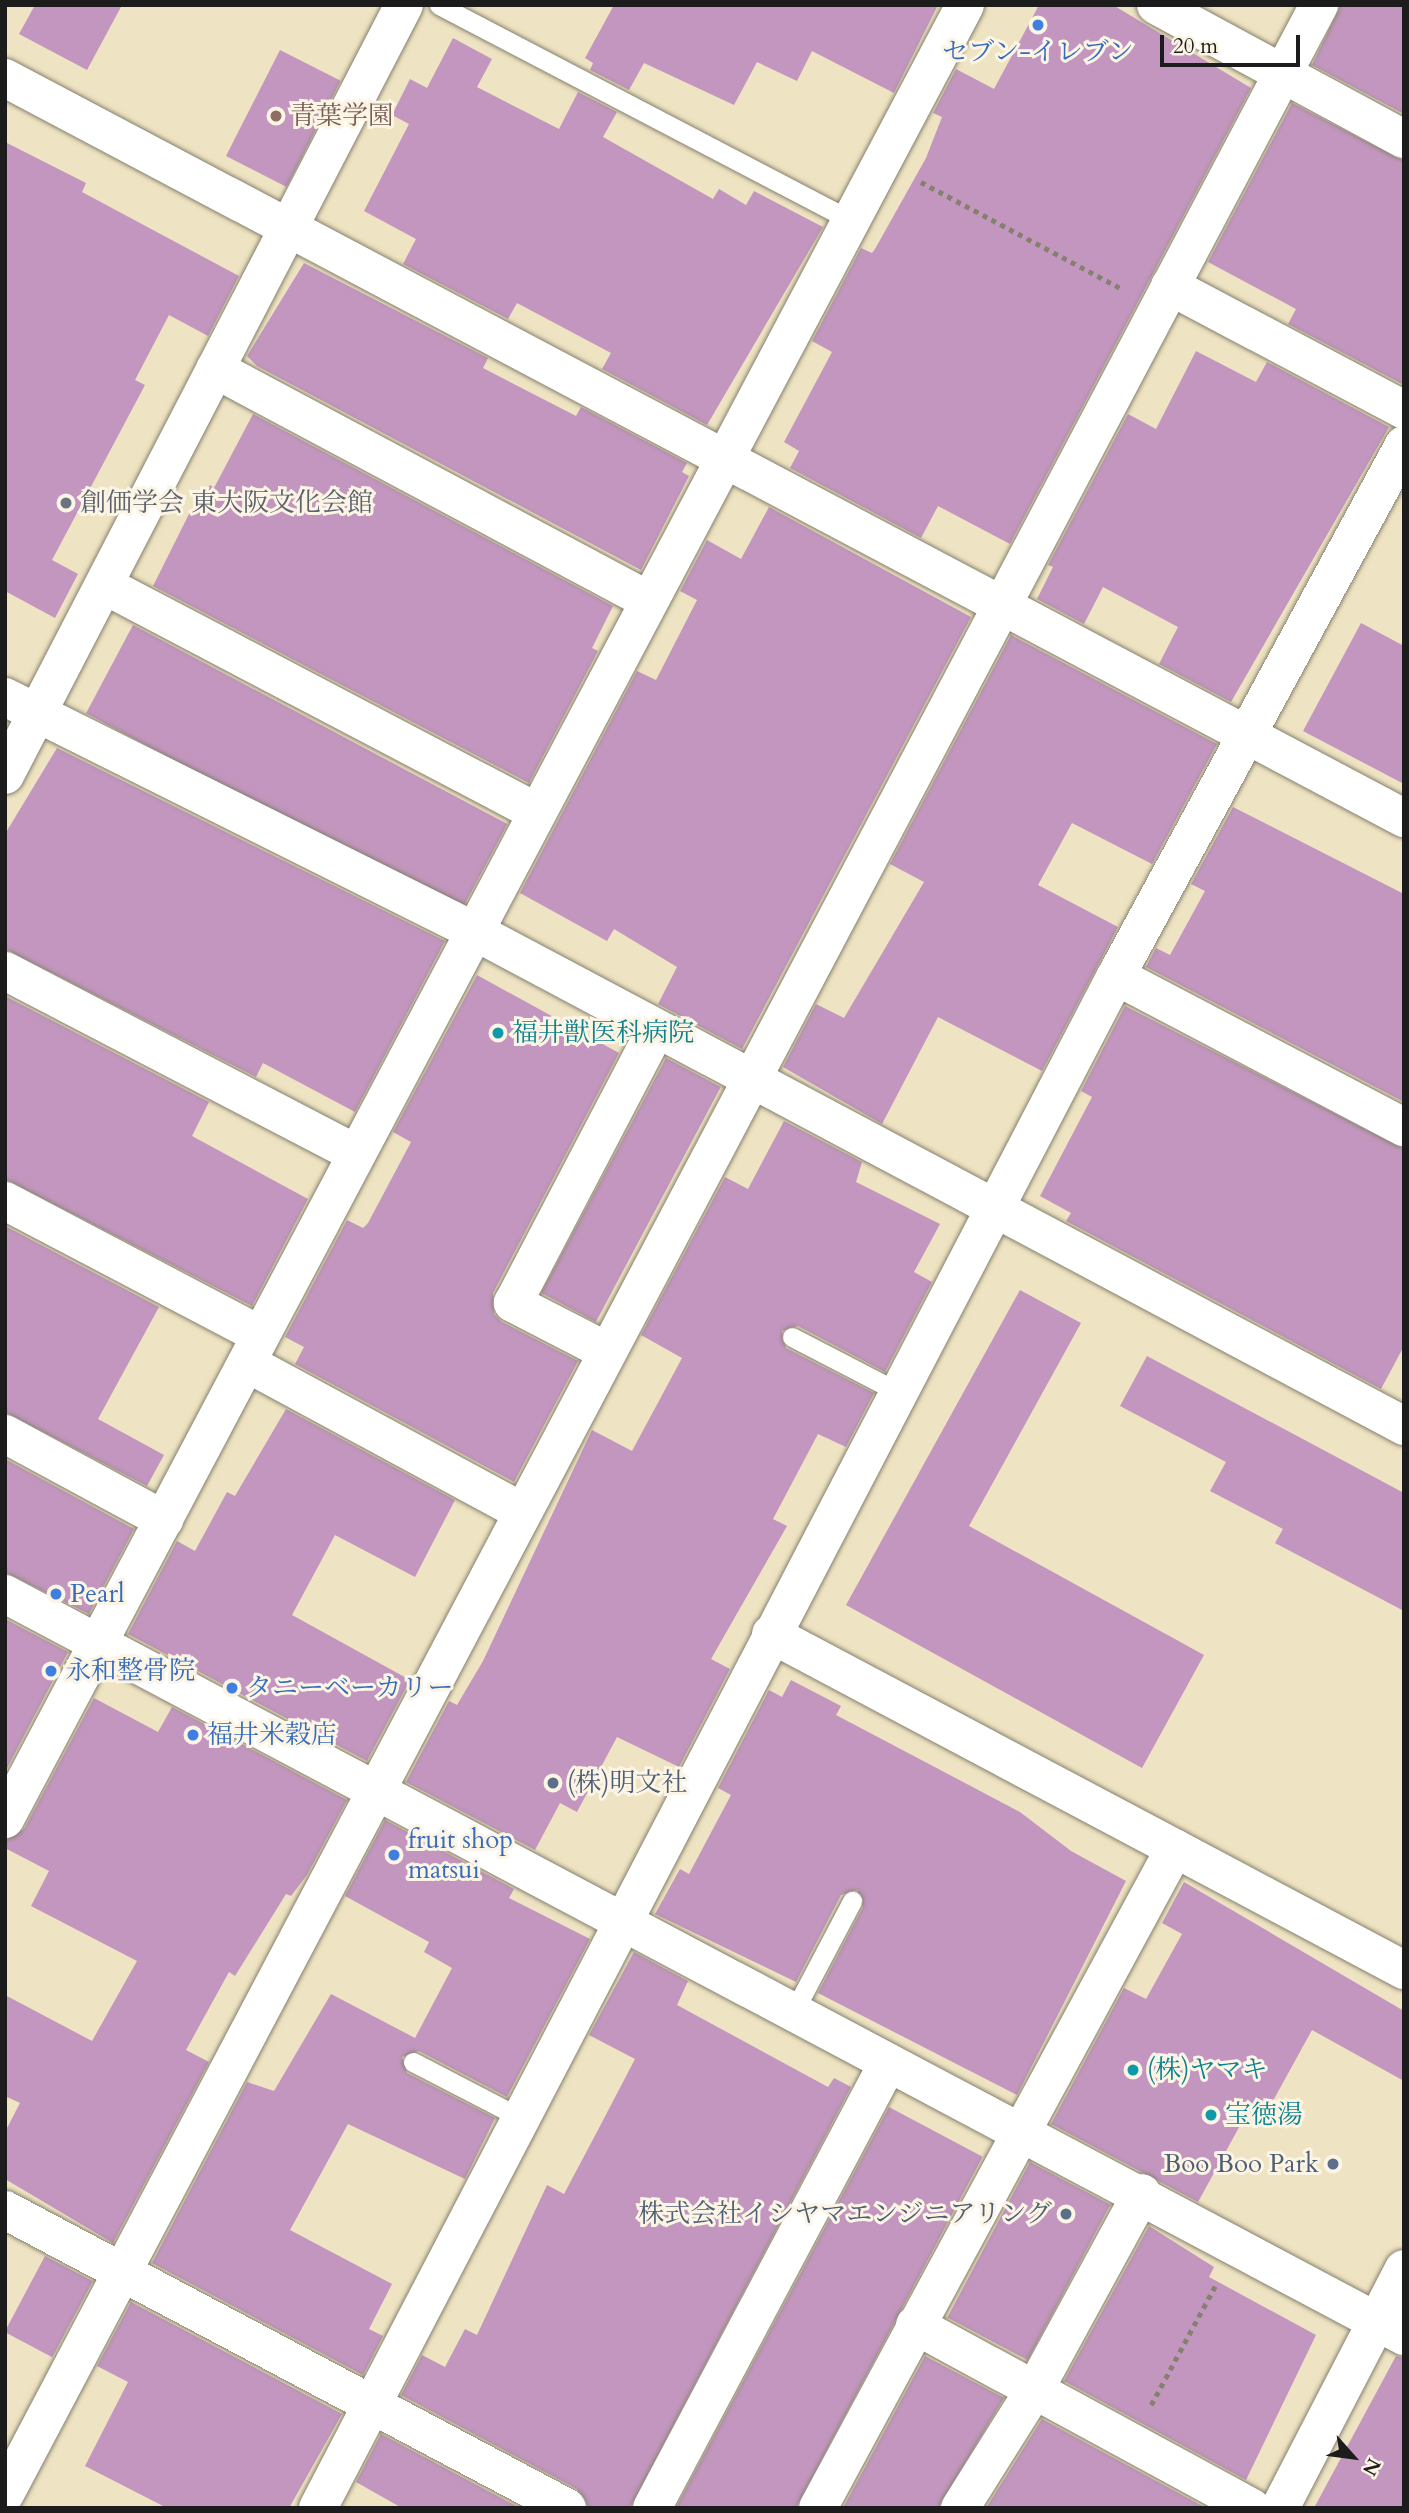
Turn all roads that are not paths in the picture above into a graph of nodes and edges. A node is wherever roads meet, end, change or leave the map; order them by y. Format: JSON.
{"nodes":[{"id":1,"x":404,"y":5,"type":"edge"},
{"id":2,"x":439,"y":5,"type":"edge"},
{"id":3,"x":965,"y":5,"type":"edge"},
{"id":4,"x":1156,"y":5,"type":"edge"},
{"id":5,"x":1319,"y":5,"type":"edge"},
{"id":6,"x":1283,"y":75,"type":"junction"},
{"id":7,"x":5,"y":78,"type":"edge"},
{"id":8,"x":1404,"y":139,"type":"edge"},
{"id":9,"x":850,"y":220,"type":"junction"},
{"id":10,"x":288,"y":227,"type":"junction"},
{"id":11,"x":1164,"y":297,"type":"junction"},
{"id":12,"x":215,"y":369,"type":"junction"},
{"id":13,"x":1404,"y":411,"type":"edge"},
{"id":14,"x":1404,"y":445,"type":"edge"},
{"id":15,"x":725,"y":454,"type":"junction"},
{"id":16,"x":104,"y":585,"type":"junction"},
{"id":17,"x":648,"y":600,"type":"junction"},
{"id":18,"x":1001,"y":606,"type":"junction"},
{"id":19,"x":5,"y":697,"type":"edge"},
{"id":20,"x":38,"y":714,"type":"junction"},
{"id":21,"x":1249,"y":733,"type":"junction"},
{"id":22,"x":5,"y":775,"type":"edge"},
{"id":23,"x":537,"y":812,"type":"junction"},
{"id":24,"x":1404,"y":818,"type":"edge"},
{"id":25,"x":474,"y":932,"type":"junction"},
{"id":26,"x":5,"y":971,"type":"edge"},
{"id":27,"x":1116,"y":976,"type":"junction"},
{"id":28,"x":656,"y":1030,"type":"junction"},
{"id":29,"x":749,"y":1079,"type":"junction"},
{"id":30,"x":1404,"y":1127,"type":"edge"},
{"id":31,"x":356,"y":1154,"type":"junction"},
{"id":32,"x":5,"y":1201,"type":"edge"},
{"id":33,"x":994,"y":1212,"type":"junction"},
{"id":34,"x":792,"y":1337,"type":"dead end"},
{"id":35,"x":253,"y":1349,"type":"junction"},
{"id":36,"x":606,"y":1351,"type":"junction"},
{"id":37,"x":898,"y":1392,"type":"junction"},
{"id":38,"x":1401,"y":1418,"type":"edge"},
{"id":39,"x":5,"y":1434,"type":"edge"},
{"id":40,"x":521,"y":1511,"type":"junction"},
{"id":41,"x":164,"y":1520,"type":"junction"},
{"id":42,"x":5,"y":1594,"type":"edge"},
{"id":43,"x":771,"y":1634,"type":"junction"},
{"id":44,"x":99,"y":1645,"type":"junction"},
{"id":45,"x":374,"y":1793,"type":"junction"},
{"id":46,"x":5,"y":1819,"type":"edge"},
{"id":47,"x":1175,"y":1848,"type":"junction"},
{"id":48,"x":852,"y":1901,"type":"dead end"},
{"id":49,"x":625,"y":1927,"type":"junction"},
{"id":50,"x":1404,"y":1970,"type":"edge"},
{"id":51,"x":793,"y":2014,"type":"junction"},
{"id":52,"x":413,"y":2062,"type":"dead end"},
{"id":53,"x":888,"y":2063,"type":"junction"},
{"id":54,"x":523,"y":2119,"type":"junction"},
{"id":55,"x":1018,"y":2131,"type":"junction"},
{"id":56,"x":1142,"y":2193,"type":"junction"},
{"id":57,"x":5,"y":2210,"type":"edge"},
{"id":58,"x":1404,"y":2269,"type":"edge"},
{"id":59,"x":122,"y":2273,"type":"junction"},
{"id":60,"x":915,"y":2325,"type":"junction"},
{"id":61,"x":1390,"y":2329,"type":"edge"},
{"id":62,"x":1035,"y":2389,"type":"junction"},
{"id":63,"x":371,"y":2404,"type":"junction"},
{"id":64,"x":5,"y":2494,"type":"edge"},
{"id":65,"x":318,"y":2508,"type":"edge"},
{"id":66,"x":567,"y":2508,"type":"edge"},
{"id":67,"x":652,"y":2508,"type":"edge"},
{"id":68,"x":818,"y":2508,"type":"edge"},
{"id":69,"x":960,"y":2508,"type":"edge"},
{"id":70,"x":1252,"y":2508,"type":"edge"},
{"id":71,"x":1280,"y":2508,"type":"edge"}],
"edges":[{"from":1,"to":10,"type":"street"},
{"from":2,"to":9,"type":"lane"},
{"from":3,"to":9,"type":"street"},
{"from":4,"to":6,"type":"street"},
{"from":5,"to":6,"type":"street"},
{"from":6,"to":8,"type":"street"},
{"from":6,"to":11,"type":"street"},
{"from":7,"to":10,"type":"street"},
{"from":9,"to":15,"type":"street"},
{"from":10,"to":12,"type":"street"},
{"from":10,"to":15,"type":"street"},
{"from":11,"to":13,"type":"street"},
{"from":11,"to":18,"type":"street"},
{"from":12,"to":16,"type":"street"},
{"from":12,"to":17,"type":"street"},
{"from":14,"to":21,"type":"street"},
{"from":15,"to":17,"type":"street"},
{"from":15,"to":18,"type":"street"},
{"from":16,"to":20,"type":"street"},
{"from":16,"to":23,"type":"street"},
{"from":17,"to":23,"type":"street"},
{"from":18,"to":21,"type":"street"},
{"from":18,"to":29,"type":"street"},
{"from":19,"to":20,"type":"street"},
{"from":20,"to":22,"type":"street"},
{"from":20,"to":25,"type":"street"},
{"from":21,"to":24,"type":"street"},
{"from":21,"to":27,"type":"street"},
{"from":23,"to":25,"type":"street"},
{"from":25,"to":28,"type":"street"},
{"from":25,"to":31,"type":"street"},
{"from":26,"to":31,"type":"street"},
{"from":27,"to":30,"type":"street"},
{"from":27,"to":33,"type":"street"},
{"from":28,"to":29,"type":"street"},
{"from":28,"to":36,"type":"street"},
{"from":29,"to":33,"type":"street"},
{"from":29,"to":36,"type":"street"},
{"from":31,"to":35,"type":"street"},
{"from":32,"to":35,"type":"street"},
{"from":33,"to":37,"type":"street"},
{"from":33,"to":38,"type":"street"},
{"from":34,"to":37,"type":"lane"},
{"from":35,"to":40,"type":"street"},
{"from":35,"to":41,"type":"street"},
{"from":36,"to":40,"type":"street"},
{"from":37,"to":43,"type":"street"},
{"from":39,"to":41,"type":"street"},
{"from":40,"to":45,"type":"street"},
{"from":41,"to":44,"type":"street"},
{"from":42,"to":44,"type":"street"},
{"from":43,"to":47,"type":"street"},
{"from":43,"to":49,"type":"street"},
{"from":44,"to":45,"type":"street"},
{"from":44,"to":46,"type":"street"},
{"from":45,"to":49,"type":"street"},
{"from":45,"to":59,"type":"street"},
{"from":47,"to":50,"type":"street"},
{"from":47,"to":55,"type":"street"},
{"from":48,"to":51,"type":"lane"},
{"from":49,"to":51,"type":"street"},
{"from":49,"to":54,"type":"street"},
{"from":51,"to":53,"type":"street"},
{"from":52,"to":54,"type":"lane"},
{"from":53,"to":55,"type":"street"},
{"from":53,"to":67,"type":"street"},
{"from":54,"to":63,"type":"street"},
{"from":55,"to":56,"type":"street"},
{"from":55,"to":60,"type":"street"},
{"from":56,"to":61,"type":"street"},
{"from":56,"to":62,"type":"street"},
{"from":57,"to":59,"type":"street"},
{"from":58,"to":61,"type":"street"},
{"from":59,"to":63,"type":"street"},
{"from":59,"to":64,"type":"street"},
{"from":60,"to":62,"type":"street"},
{"from":60,"to":68,"type":"street"},
{"from":61,"to":71,"type":"street"},
{"from":62,"to":69,"type":"street"},
{"from":62,"to":70,"type":"street"},
{"from":63,"to":65,"type":"street"},
{"from":63,"to":66,"type":"street"}]}
